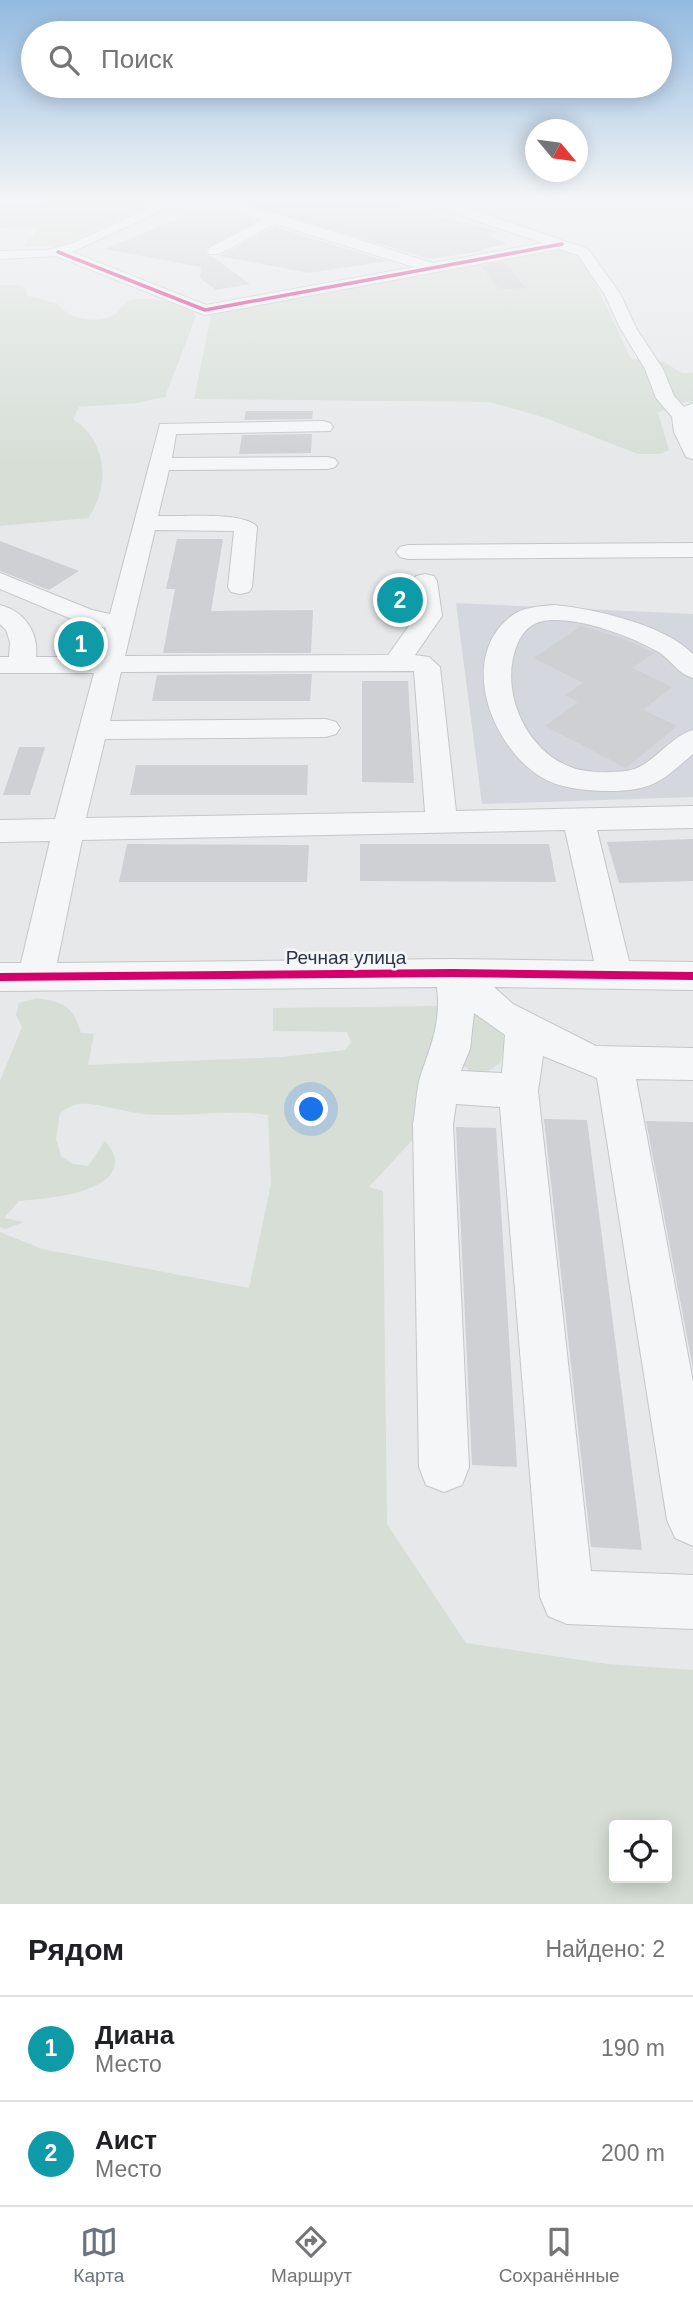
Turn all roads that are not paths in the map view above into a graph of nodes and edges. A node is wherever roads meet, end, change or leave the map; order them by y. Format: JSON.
{"nodes":[{"id":1,"x":146,"y":287,"type":"edge"},
{"id":2,"x":326,"y":287,"type":"edge"},
{"id":3,"x":608,"y":287,"type":"edge"},
{"id":4,"x":687,"y":412,"type":"edge"},
{"id":5,"x":323,"y":427,"type":"dead end"},
{"id":6,"x":693,"y":453,"type":"edge"},
{"id":7,"x":328,"y":463,"type":"dead end"},
{"id":8,"x":160,"y":464,"type":"junction"},
{"id":9,"x":147,"y":523,"type":"junction"},
{"id":10,"x":693,"y":550,"type":"edge"},
{"id":11,"x":408,"y":552,"type":"dead end"},
{"id":12,"x":0,"y":580,"type":"edge"},
{"id":13,"x":425,"y":580,"type":"dead end"},
{"id":14,"x":240,"y":587,"type":"dead end"},
{"id":15,"x":0,"y":613,"type":"edge"},
{"id":16,"x":115,"y":646,"type":"junction"},
{"id":17,"x":309,"y":647,"type":"dead end"},
{"id":18,"x":396,"y":663,"type":"junction"},
{"id":19,"x":10,"y":665,"type":"edge"},
{"id":20,"x":693,"y":670,"type":"edge"},
{"id":21,"x":326,"y":728,"type":"dead end"},
{"id":22,"x":93,"y":730,"type":"junction"},
{"id":23,"x":693,"y":739,"type":"edge"},
{"id":24,"x":693,"y":817,"type":"edge"},
{"id":25,"x":579,"y":821,"type":"junction"},
{"id":26,"x":442,"y":823,"type":"junction"},
{"id":27,"x":68,"y":830,"type":"junction"},
{"id":28,"x":0,"y":831,"type":"edge"},
{"id":29,"x":453,"y":973,"type":"junction"},
{"id":30,"x":614,"y":973,"type":"junction"},
{"id":31,"x":0,"y":976,"type":"edge"},
{"id":32,"x":36,"y":976,"type":"junction"},
{"id":33,"x":693,"y":976,"type":"edge"},
{"id":34,"x":524,"y":1029,"type":"junction"},
{"id":35,"x":614,"y":1063,"type":"junction"},
{"id":36,"x":693,"y":1064,"type":"edge"},
{"id":37,"x":438,"y":1086,"type":"junction"},
{"id":38,"x":517,"y":1091,"type":"junction"},
{"id":39,"x":444,"y":1467,"type":"dead end"},
{"id":40,"x":693,"y":1520,"type":"edge"},
{"id":41,"x":693,"y":1602,"type":"edge"}],
"edges":[{"from":1,"to":2,"type":"street"},
{"from":3,"to":4,"type":"street"},
{"from":4,"to":6,"type":"street"},
{"from":5,"to":8,"type":"street"},
{"from":7,"to":8,"type":"street"},
{"from":8,"to":9,"type":"street"},
{"from":9,"to":14,"type":"street"},
{"from":9,"to":16,"type":"street"},
{"from":10,"to":11,"type":"street"},
{"from":12,"to":16,"type":"street"},
{"from":13,"to":18,"type":"street"},
{"from":15,"to":19,"type":"street"},
{"from":16,"to":17,"type":"street"},
{"from":16,"to":18,"type":"street"},
{"from":16,"to":19,"type":"street"},
{"from":16,"to":22,"type":"street"},
{"from":18,"to":26,"type":"street"},
{"from":20,"to":23,"type":"street"},
{"from":21,"to":22,"type":"street"},
{"from":22,"to":27,"type":"street"},
{"from":24,"to":25,"type":"street"},
{"from":25,"to":26,"type":"street"},
{"from":25,"to":30,"type":"street"},
{"from":26,"to":27,"type":"street"},
{"from":27,"to":28,"type":"street"},
{"from":27,"to":32,"type":"street"},
{"from":29,"to":30,"type":"street","name":"Речная улица"},
{"from":29,"to":32,"type":"street","name":"Речная улица"},
{"from":29,"to":34,"type":"street"},
{"from":29,"to":37,"type":"street"},
{"from":30,"to":33,"type":"street","name":"Речная улица"},
{"from":31,"to":32,"type":"street","name":"Речная улица"},
{"from":34,"to":35,"type":"street"},
{"from":34,"to":38,"type":"street"},
{"from":35,"to":36,"type":"street"},
{"from":35,"to":40,"type":"street"},
{"from":37,"to":38,"type":"street"},
{"from":37,"to":39,"type":"street"},
{"from":38,"to":41,"type":"street"}]}
